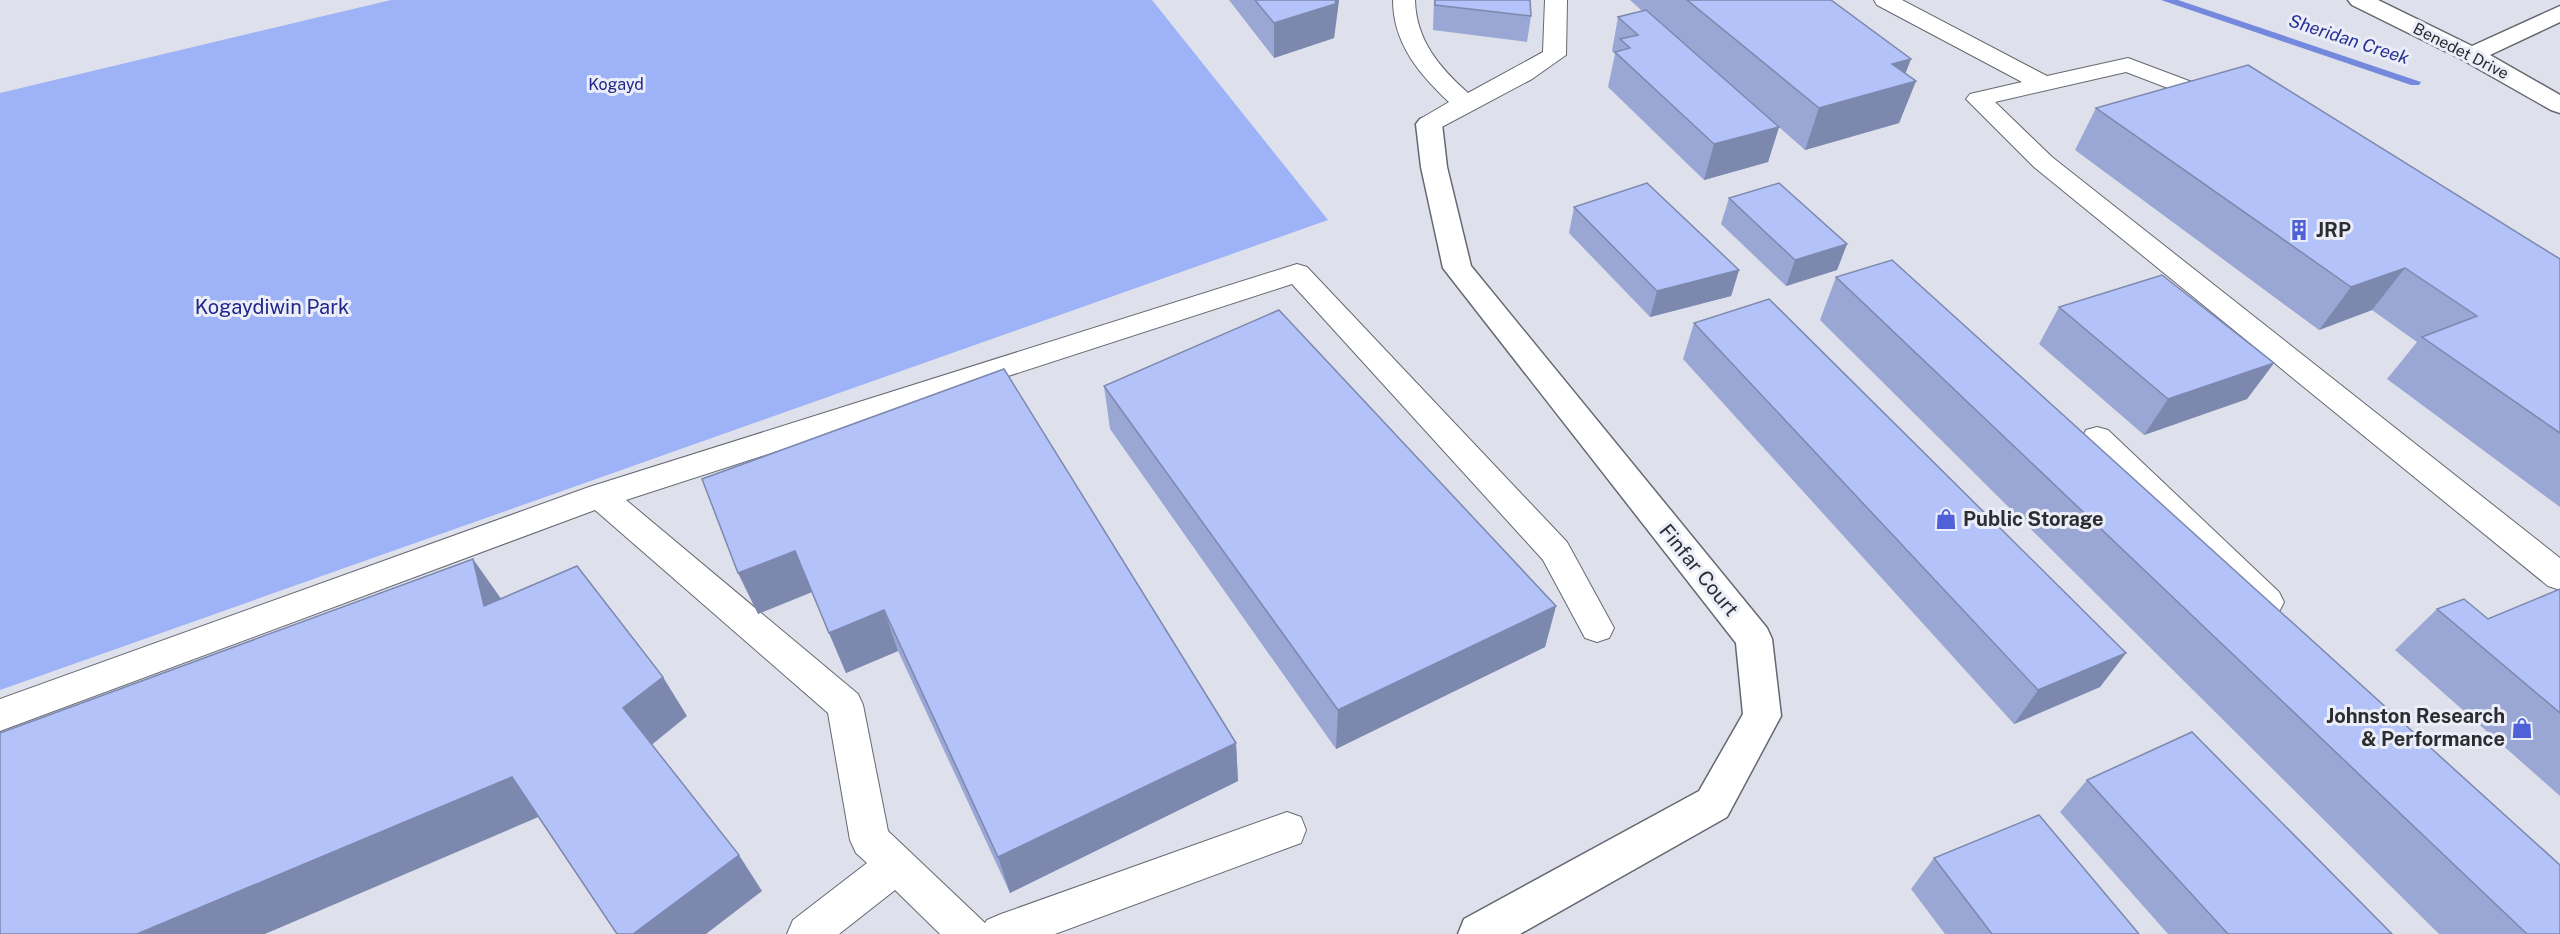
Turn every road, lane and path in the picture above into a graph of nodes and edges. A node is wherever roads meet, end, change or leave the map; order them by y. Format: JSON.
{"nodes":[{"id":1,"x":1404,"y":0,"type":"edge"},
{"id":2,"x":1556,"y":0,"type":"edge"},
{"id":3,"x":1885,"y":0,"type":"edge"},
{"id":4,"x":2360,"y":0,"type":"edge"},
{"id":5,"x":2560,"y":13,"type":"edge"},
{"id":6,"x":2472,"y":55,"type":"junction"},
{"id":7,"x":2044,"y":84,"type":"junction"},
{"id":8,"x":1463,"y":102,"type":"junction"},
{"id":9,"x":2560,"y":105,"type":"edge"},
{"id":10,"x":2243,"y":109,"type":"edge"},
{"id":11,"x":1429,"y":124,"type":"joint"},
{"id":12,"x":2097,"y":438,"type":"dead end"},
{"id":13,"x":600,"y":496,"type":"junction"},
{"id":14,"x":2560,"y":577,"type":"edge"},
{"id":15,"x":2294,"y":627,"type":"edge"},
{"id":16,"x":1597,"y":628,"type":"dead end"},
{"id":17,"x":0,"y":715,"type":"edge"},
{"id":18,"x":1287,"y":830,"type":"dead end"},
{"id":19,"x":896,"y":865,"type":"junction"},
{"id":20,"x":807,"y":934,"type":"edge"},
{"id":21,"x":969,"y":934,"type":"edge"},
{"id":22,"x":1001,"y":934,"type":"edge"},
{"id":23,"x":1479,"y":934,"type":"edge"}],
"edges":[{"from":1,"to":8,"type":"lane"},
{"from":2,"to":8,"type":"lane"},
{"from":3,"to":7,"type":"lane"},
{"from":4,"to":6,"type":"street","name":"Benedet Drive"},
{"from":5,"to":6,"type":"street"},
{"from":6,"to":9,"type":"street","name":"Benedet Drive"},
{"from":7,"to":10,"type":"lane"},
{"from":7,"to":14,"type":"lane"},
{"from":8,"to":11,"type":"lane"},
{"from":11,"to":23,"type":"street","name":"Finfar Court"},
{"from":12,"to":15,"type":"lane"},
{"from":13,"to":16,"type":"lane"},
{"from":13,"to":17,"type":"lane"},
{"from":13,"to":19,"type":"lane"},
{"from":18,"to":22,"type":"lane"},
{"from":19,"to":20,"type":"lane"},
{"from":19,"to":21,"type":"lane"}]}
